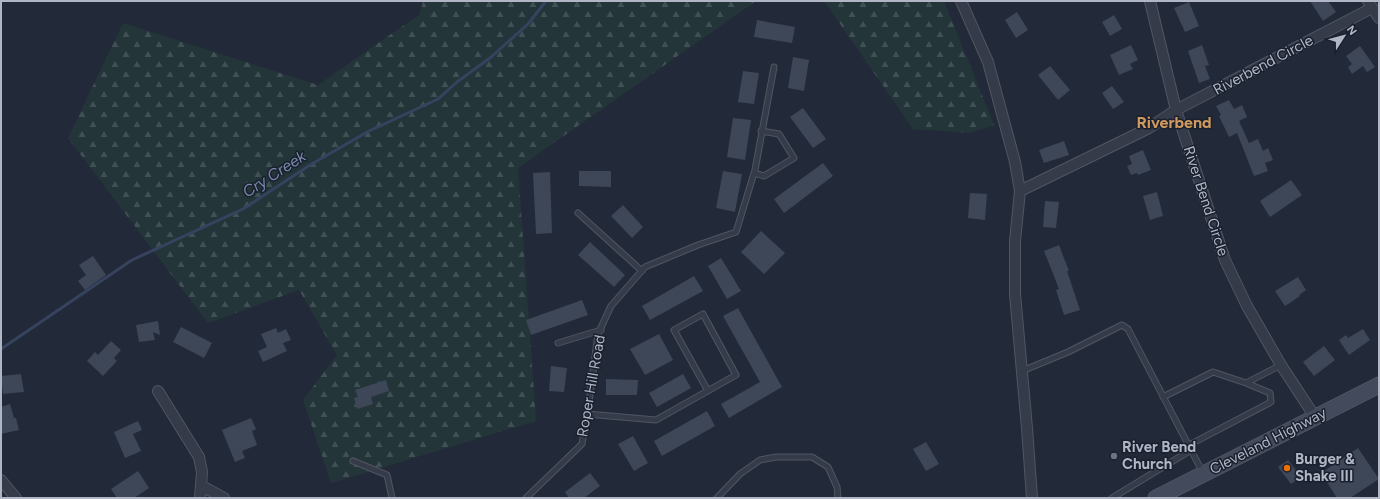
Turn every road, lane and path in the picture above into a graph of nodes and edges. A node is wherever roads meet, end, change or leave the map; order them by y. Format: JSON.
{"nodes":[{"id":1,"x":961,"y":1,"type":"edge"},
{"id":2,"x":1150,"y":1,"type":"edge"},
{"id":3,"x":1370,"y":4,"type":"edge"},
{"id":4,"x":1379,"y":18,"type":"edge"},
{"id":5,"x":774,"y":67,"type":"dead end"},
{"id":6,"x":1176,"y":110,"type":"junction"},
{"id":7,"x":761,"y":131,"type":"junction"},
{"id":8,"x":754,"y":173,"type":"junction"},
{"id":9,"x":1020,"y":191,"type":"junction"},
{"id":10,"x":578,"y":213,"type":"dead end"},
{"id":11,"x":642,"y":271,"type":"junction"},
{"id":12,"x":601,"y":330,"type":"junction"},
{"id":13,"x":558,"y":343,"type":"dead end"},
{"id":14,"x":1281,"y":365,"type":"junction"},
{"id":15,"x":1022,"y":371,"type":"junction"},
{"id":16,"x":1246,"y":383,"type":"junction"},
{"id":17,"x":1379,"y":385,"type":"edge"},
{"id":18,"x":158,"y":390,"type":"dead end"},
{"id":19,"x":708,"y":392,"type":"junction"},
{"id":20,"x":1163,"y":397,"type":"junction"},
{"id":21,"x":588,"y":414,"type":"junction"},
{"id":22,"x":1315,"y":417,"type":"junction"},
{"id":23,"x":1190,"y":448,"type":"junction"},
{"id":24,"x":353,"y":461,"type":"dead end"},
{"id":25,"x":1204,"y":474,"type":"junction"},
{"id":26,"x":1,"y":480,"type":"edge"},
{"id":27,"x":202,"y":486,"type":"junction"},
{"id":28,"x":16,"y":498,"type":"edge"},
{"id":29,"x":200,"y":498,"type":"edge"},
{"id":30,"x":224,"y":498,"type":"edge"},
{"id":31,"x":392,"y":498,"type":"edge"},
{"id":32,"x":526,"y":498,"type":"edge"},
{"id":33,"x":717,"y":498,"type":"edge"},
{"id":34,"x":838,"y":498,"type":"edge"},
{"id":35,"x":1032,"y":498,"type":"edge"},
{"id":36,"x":1112,"y":498,"type":"edge"},
{"id":37,"x":1156,"y":498,"type":"edge"}],
"edges":[{"from":1,"to":9,"type":"street"},
{"from":2,"to":6,"type":"street","name":"River Bend Circle"},
{"from":3,"to":4,"type":"street"},
{"from":3,"to":6,"type":"street","name":"Riverbend Circle"},
{"from":5,"to":7,"type":"lane","name":"Roper Hill Road"},
{"from":6,"to":9,"type":"street"},
{"from":6,"to":14,"type":"street","name":"River Bend Circle"},
{"from":7,"to":8,"type":"lane","name":"Roper Hill Road"},
{"from":7,"to":8,"type":"lane"},
{"from":8,"to":11,"type":"lane","name":"Roper Hill Road"},
{"from":9,"to":15,"type":"street"},
{"from":10,"to":11,"type":"lane"},
{"from":11,"to":12,"type":"lane","name":"Roper Hill Road"},
{"from":12,"to":13,"type":"lane"},
{"from":12,"to":21,"type":"lane","name":"Roper Hill Road"},
{"from":14,"to":16,"type":"lane"},
{"from":14,"to":22,"type":"street","name":"River Bend Circle"},
{"from":15,"to":20,"type":"lane"},
{"from":15,"to":35,"type":"street"},
{"from":16,"to":20,"type":"lane"},
{"from":16,"to":23,"type":"lane"},
{"from":17,"to":22,"type":"main road","name":"Cleveland Highway"},
{"from":18,"to":27,"type":"street"},
{"from":19,"to":19,"type":"lane"},
{"from":19,"to":21,"type":"lane"},
{"from":20,"to":23,"type":"lane"},
{"from":21,"to":32,"type":"lane","name":"Roper Hill Road"},
{"from":22,"to":25,"type":"main road","name":"Cleveland Highway"},
{"from":23,"to":25,"type":"lane"},
{"from":23,"to":36,"type":"lane"},
{"from":24,"to":31,"type":"lane"},
{"from":25,"to":37,"type":"main road","name":"Cleveland Highway"},
{"from":26,"to":28,"type":"street"},
{"from":27,"to":29,"type":"street"},
{"from":27,"to":30,"type":"street"},
{"from":33,"to":34,"type":"lane"}]}
